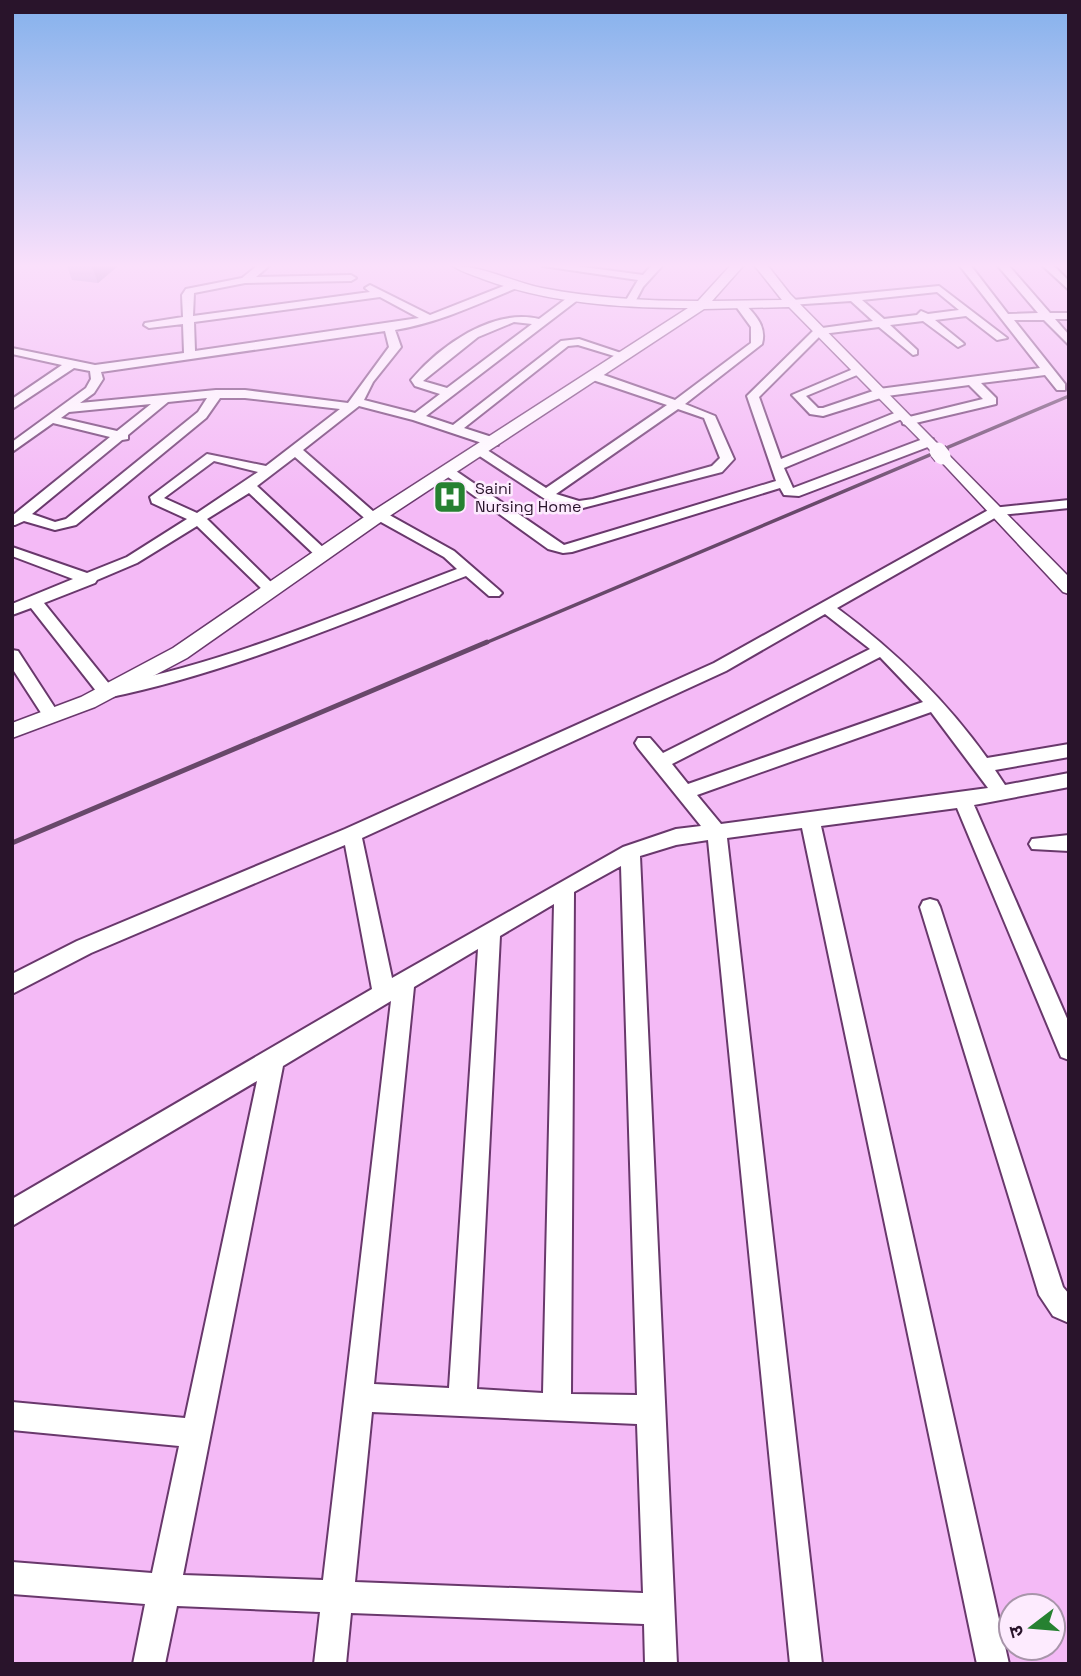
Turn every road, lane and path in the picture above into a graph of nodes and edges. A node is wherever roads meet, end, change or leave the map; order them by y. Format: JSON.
{"nodes":[{"id":1,"x":190,"y":344,"type":"edge"},
{"id":2,"x":274,"y":344,"type":"edge"},
{"id":3,"x":395,"y":344,"type":"edge"},
{"id":4,"x":463,"y":344,"type":"edge"},
{"id":5,"x":513,"y":344,"type":"edge"},
{"id":6,"x":563,"y":344,"type":"edge"},
{"id":7,"x":586,"y":344,"type":"edge"},
{"id":8,"x":642,"y":344,"type":"edge"},
{"id":9,"x":756,"y":344,"type":"edge"},
{"id":10,"x":805,"y":344,"type":"edge"},
{"id":11,"x":832,"y":344,"type":"edge"},
{"id":12,"x":905,"y":344,"type":"edge"},
{"id":13,"x":1027,"y":344,"type":"edge"},
{"id":14,"x":12,"y":351,"type":"edge"},
{"id":15,"x":914,"y":352,"type":"dead end"},
{"id":16,"x":190,"y":356,"type":"junction"},
{"id":17,"x":624,"y":356,"type":"junction"},
{"id":18,"x":73,"y":363,"type":"junction"},
{"id":19,"x":95,"y":369,"type":"junction"},
{"id":20,"x":858,"y":371,"type":"junction"},
{"id":21,"x":1048,"y":371,"type":"junction"},
{"id":22,"x":594,"y":376,"type":"junction"},
{"id":23,"x":972,"y":381,"type":"junction"},
{"id":24,"x":1061,"y":387,"type":"dead end"},
{"id":25,"x":449,"y":393,"type":"junction"},
{"id":26,"x":216,"y":394,"type":"junction"},
{"id":27,"x":880,"y":394,"type":"junction"},
{"id":28,"x":163,"y":400,"type":"junction"},
{"id":29,"x":677,"y":404,"type":"junction"},
{"id":30,"x":12,"y":405,"type":"edge"},
{"id":31,"x":353,"y":405,"type":"junction"},
{"id":32,"x":68,"y":408,"type":"junction"},
{"id":33,"x":417,"y":417,"type":"junction"},
{"id":34,"x":904,"y":418,"type":"junction"},
{"id":35,"x":51,"y":419,"type":"junction"},
{"id":36,"x":456,"y":429,"type":"junction"},
{"id":37,"x":123,"y":436,"type":"junction"},
{"id":38,"x":928,"y":442,"type":"junction"},
{"id":39,"x":486,"y":446,"type":"junction"},
{"id":40,"x":12,"y":448,"type":"edge"},
{"id":41,"x":295,"y":450,"type":"junction"},
{"id":42,"x":779,"y":465,"type":"junction"},
{"id":43,"x":270,"y":471,"type":"junction"},
{"id":44,"x":448,"y":472,"type":"junction"},
{"id":45,"x":783,"y":483,"type":"junction"},
{"id":46,"x":249,"y":486,"type":"junction"},
{"id":47,"x":548,"y":494,"type":"junction"},
{"id":48,"x":1069,"y":503,"type":"edge"},
{"id":49,"x":991,"y":505,"type":"junction"},
{"id":50,"x":377,"y":518,"type":"junction"},
{"id":51,"x":17,"y":519,"type":"edge"},
{"id":52,"x":198,"y":519,"type":"junction"},
{"id":53,"x":12,"y":551,"type":"edge"},
{"id":54,"x":322,"y":554,"type":"junction"},
{"id":55,"x":468,"y":570,"type":"junction"},
{"id":56,"x":90,"y":580,"type":"junction"},
{"id":57,"x":1069,"y":588,"type":"edge"},
{"id":58,"x":271,"y":590,"type":"junction"},
{"id":59,"x":494,"y":593,"type":"dead end"},
{"id":60,"x":35,"y":602,"type":"junction"},
{"id":61,"x":827,"y":608,"type":"junction"},
{"id":62,"x":12,"y":610,"type":"edge"},
{"id":63,"x":881,"y":650,"type":"junction"},
{"id":64,"x":12,"y":656,"type":"edge"},
{"id":65,"x":106,"y":692,"type":"junction"},
{"id":66,"x":935,"y":704,"type":"junction"},
{"id":67,"x":51,"y":715,"type":"junction"},
{"id":68,"x":12,"y":731,"type":"edge"},
{"id":69,"x":643,"y":743,"type":"dead end"},
{"id":70,"x":1069,"y":750,"type":"edge"},
{"id":71,"x":660,"y":763,"type":"junction"},
{"id":72,"x":983,"y":765,"type":"junction"},
{"id":73,"x":1069,"y":780,"type":"edge"},
{"id":74,"x":683,"y":793,"type":"junction"},
{"id":75,"x":1001,"y":793,"type":"junction"},
{"id":76,"x":963,"y":800,"type":"junction"},
{"id":77,"x":810,"y":821,"type":"junction"},
{"id":78,"x":717,"y":832,"type":"junction"},
{"id":79,"x":352,"y":834,"type":"junction"},
{"id":80,"x":1069,"y":843,"type":"edge"},
{"id":81,"x":1039,"y":844,"type":"dead end"},
{"id":82,"x":630,"y":852,"type":"junction"},
{"id":83,"x":564,"y":888,"type":"junction"},
{"id":84,"x":930,"y":907,"type":"dead end"},
{"id":85,"x":490,"y":931,"type":"junction"},
{"id":86,"x":12,"y":985,"type":"edge"},
{"id":87,"x":394,"y":988,"type":"junction"},
{"id":88,"x":1069,"y":1050,"type":"edge"},
{"id":89,"x":273,"y":1059,"type":"junction"},
{"id":90,"x":12,"y":1213,"type":"edge"},
{"id":91,"x":1069,"y":1310,"type":"edge"},
{"id":92,"x":359,"y":1397,"type":"junction"},
{"id":93,"x":462,"y":1403,"type":"junction"},
{"id":94,"x":557,"y":1408,"type":"junction"},
{"id":95,"x":651,"y":1410,"type":"junction"},
{"id":96,"x":12,"y":1416,"type":"edge"},
{"id":97,"x":196,"y":1433,"type":"junction"},
{"id":98,"x":12,"y":1578,"type":"edge"},
{"id":99,"x":164,"y":1590,"type":"junction"},
{"id":100,"x":336,"y":1597,"type":"junction"},
{"id":101,"x":659,"y":1609,"type":"junction"},
{"id":102,"x":149,"y":1664,"type":"edge"},
{"id":103,"x":330,"y":1664,"type":"edge"},
{"id":104,"x":661,"y":1664,"type":"edge"},
{"id":105,"x":806,"y":1664,"type":"edge"},
{"id":106,"x":993,"y":1664,"type":"edge"}],
"edges":[{"from":1,"to":16,"type":"street"},
{"from":2,"to":16,"type":"street"},
{"from":3,"to":31,"type":"street"},
{"from":4,"to":25,"type":"street"},
{"from":5,"to":25,"type":"street"},
{"from":6,"to":36,"type":"street"},
{"from":7,"to":17,"type":"street"},
{"from":8,"to":17,"type":"street"},
{"from":9,"to":29,"type":"street"},
{"from":10,"to":42,"type":"street"},
{"from":11,"to":20,"type":"street"},
{"from":12,"to":15,"type":"street"},
{"from":13,"to":21,"type":"street"},
{"from":14,"to":18,"type":"street"},
{"from":16,"to":19,"type":"street"},
{"from":17,"to":22,"type":"street"},
{"from":18,"to":19,"type":"street"},
{"from":18,"to":30,"type":"street"},
{"from":19,"to":32,"type":"street"},
{"from":20,"to":27,"type":"street"},
{"from":20,"to":27,"type":"street"},
{"from":21,"to":23,"type":"street"},
{"from":21,"to":24,"type":"street"},
{"from":22,"to":29,"type":"street"},
{"from":22,"to":39,"type":"street"},
{"from":23,"to":27,"type":"street"},
{"from":23,"to":34,"type":"street"},
{"from":25,"to":33,"type":"street"},
{"from":26,"to":28,"type":"street"},
{"from":26,"to":31,"type":"street"},
{"from":26,"to":51,"type":"street"},
{"from":27,"to":34,"type":"street"},
{"from":28,"to":32,"type":"street"},
{"from":28,"to":37,"type":"street"},
{"from":29,"to":47,"type":"street"},
{"from":29,"to":47,"type":"street"},
{"from":31,"to":33,"type":"street"},
{"from":31,"to":41,"type":"street"},
{"from":32,"to":35,"type":"street"},
{"from":33,"to":36,"type":"street"},
{"from":34,"to":38,"type":"street"},
{"from":34,"to":42,"type":"street"},
{"from":35,"to":37,"type":"street"},
{"from":35,"to":40,"type":"street"},
{"from":36,"to":39,"type":"street"},
{"from":37,"to":51,"type":"street"},
{"from":38,"to":45,"type":"street"},
{"from":38,"to":49,"type":"street"},
{"from":39,"to":44,"type":"street"},
{"from":39,"to":47,"type":"street"},
{"from":41,"to":43,"type":"street"},
{"from":41,"to":50,"type":"street"},
{"from":42,"to":45,"type":"street"},
{"from":43,"to":46,"type":"street"},
{"from":43,"to":52,"type":"street"},
{"from":44,"to":45,"type":"street"},
{"from":44,"to":50,"type":"street"},
{"from":46,"to":52,"type":"street"},
{"from":46,"to":54,"type":"street"},
{"from":48,"to":49,"type":"street"},
{"from":49,"to":57,"type":"street"},
{"from":49,"to":61,"type":"street"},
{"from":50,"to":54,"type":"street"},
{"from":50,"to":55,"type":"street"},
{"from":52,"to":56,"type":"street"},
{"from":52,"to":58,"type":"street"},
{"from":53,"to":56,"type":"street"},
{"from":54,"to":58,"type":"street"},
{"from":55,"to":59,"type":"street"},
{"from":55,"to":65,"type":"street"},
{"from":56,"to":60,"type":"street"},
{"from":58,"to":65,"type":"street"},
{"from":60,"to":62,"type":"street"},
{"from":60,"to":65,"type":"street"},
{"from":61,"to":63,"type":"street"},
{"from":61,"to":79,"type":"street"},
{"from":63,"to":66,"type":"street"},
{"from":63,"to":71,"type":"street"},
{"from":64,"to":67,"type":"street"},
{"from":65,"to":67,"type":"street"},
{"from":66,"to":72,"type":"street"},
{"from":66,"to":74,"type":"street"},
{"from":67,"to":68,"type":"street"},
{"from":69,"to":71,"type":"street"},
{"from":70,"to":72,"type":"street"},
{"from":71,"to":74,"type":"street"},
{"from":72,"to":75,"type":"street"},
{"from":73,"to":75,"type":"street"},
{"from":74,"to":78,"type":"street"},
{"from":75,"to":76,"type":"street"},
{"from":76,"to":77,"type":"street"},
{"from":76,"to":88,"type":"street"},
{"from":77,"to":78,"type":"street"},
{"from":77,"to":106,"type":"street"},
{"from":78,"to":82,"type":"street"},
{"from":78,"to":105,"type":"street"},
{"from":79,"to":86,"type":"street"},
{"from":79,"to":87,"type":"street"},
{"from":80,"to":81,"type":"street"},
{"from":82,"to":83,"type":"street"},
{"from":82,"to":95,"type":"street"},
{"from":83,"to":85,"type":"street"},
{"from":83,"to":94,"type":"street"},
{"from":84,"to":91,"type":"street"},
{"from":85,"to":87,"type":"street"},
{"from":85,"to":93,"type":"street"},
{"from":87,"to":89,"type":"street"},
{"from":87,"to":92,"type":"street"},
{"from":89,"to":90,"type":"street"},
{"from":89,"to":97,"type":"street"},
{"from":92,"to":93,"type":"street"},
{"from":92,"to":100,"type":"street"},
{"from":93,"to":94,"type":"street"},
{"from":94,"to":95,"type":"street"},
{"from":95,"to":101,"type":"street"},
{"from":96,"to":97,"type":"street"},
{"from":97,"to":99,"type":"street"},
{"from":98,"to":99,"type":"street"},
{"from":99,"to":100,"type":"street"},
{"from":99,"to":102,"type":"street"},
{"from":100,"to":101,"type":"street"},
{"from":100,"to":103,"type":"street"},
{"from":101,"to":104,"type":"street"}]}
